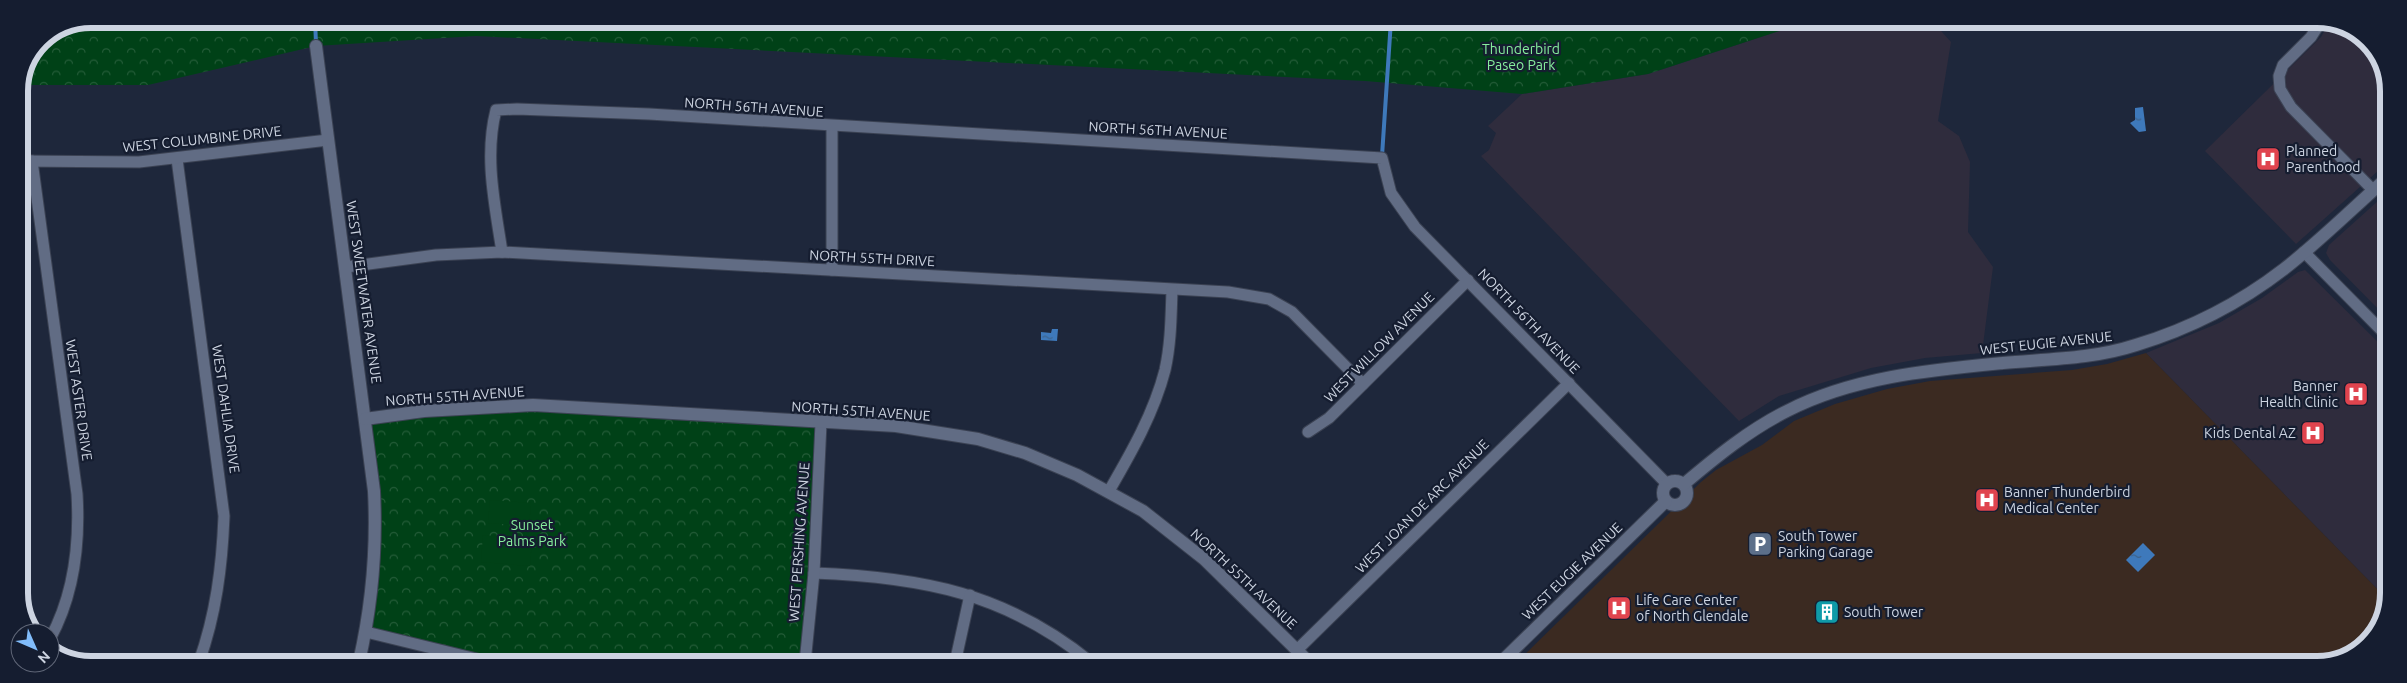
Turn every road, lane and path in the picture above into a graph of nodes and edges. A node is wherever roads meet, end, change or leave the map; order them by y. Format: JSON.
{"nodes":[{"id":1,"x":2317,"y":28,"type":"edge"},
{"id":2,"x":316,"y":46,"type":"dead end"},
{"id":3,"x":832,"y":127,"type":"junction"},
{"id":4,"x":328,"y":140,"type":"junction"},
{"id":5,"x":177,"y":159,"type":"junction"},
{"id":6,"x":28,"y":161,"type":"edge"},
{"id":7,"x":32,"y":161,"type":"junction"},
{"id":8,"x":2379,"y":185,"type":"edge"},
{"id":9,"x":2373,"y":190,"type":"junction"},
{"id":10,"x":502,"y":252,"type":"junction"},
{"id":11,"x":2304,"y":252,"type":"junction"},
{"id":12,"x":346,"y":268,"type":"junction"},
{"id":13,"x":832,"y":270,"type":"junction"},
{"id":14,"x":1468,"y":280,"type":"junction"},
{"id":15,"x":1172,"y":290,"type":"junction"},
{"id":16,"x":2379,"y":328,"type":"edge"},
{"id":17,"x":1569,"y":383,"type":"junction"},
{"id":18,"x":1363,"y":384,"type":"junction"},
{"id":19,"x":365,"y":419,"type":"junction"},
{"id":20,"x":820,"y":423,"type":"junction"},
{"id":21,"x":1308,"y":432,"type":"dead end"},
{"id":22,"x":1667,"y":484,"type":"junction"},
{"id":23,"x":1684,"y":484,"type":"junction"},
{"id":24,"x":1109,"y":491,"type":"junction"},
{"id":25,"x":1666,"y":501,"type":"junction"},
{"id":26,"x":814,"y":572,"type":"junction"},
{"id":27,"x":970,"y":595,"type":"junction"},
{"id":28,"x":57,"y":623,"type":"edge"},
{"id":29,"x":366,"y":632,"type":"junction"},
{"id":30,"x":1297,"y":650,"type":"junction"},
{"id":31,"x":201,"y":656,"type":"edge"},
{"id":32,"x":360,"y":656,"type":"edge"},
{"id":33,"x":465,"y":656,"type":"edge"},
{"id":34,"x":806,"y":656,"type":"edge"},
{"id":35,"x":957,"y":656,"type":"edge"},
{"id":36,"x":1083,"y":656,"type":"edge"},
{"id":37,"x":1303,"y":656,"type":"edge"},
{"id":38,"x":1507,"y":656,"type":"edge"}],
"edges":[{"from":1,"to":9,"type":"street"},
{"from":2,"to":4,"type":"street","name":"WEST SWEETWATER AVENUE"},
{"from":3,"to":10,"type":"street","name":"NORTH 56TH AVENUE"},
{"from":3,"to":13,"type":"street"},
{"from":3,"to":14,"type":"street","name":"NORTH 56TH AVENUE"},
{"from":4,"to":5,"type":"street","name":"WEST COLUMBINE DRIVE"},
{"from":4,"to":12,"type":"street","name":"WEST SWEETWATER AVENUE"},
{"from":5,"to":7,"type":"street","name":"WEST COLUMBINE DRIVE"},
{"from":5,"to":31,"type":"street","name":"WEST DAHLIA DRIVE"},
{"from":6,"to":7,"type":"street","name":"WEST COLUMBINE DRIVE"},
{"from":7,"to":28,"type":"street","name":"WEST ASTER DRIVE"},
{"from":8,"to":9,"type":"street","name":"WEST EUGIE AVENUE"},
{"from":9,"to":11,"type":"street","name":"WEST EUGIE AVENUE"},
{"from":10,"to":12,"type":"street","name":"NORTH 55TH DRIVE"},
{"from":10,"to":13,"type":"street","name":"NORTH 55TH DRIVE"},
{"from":11,"to":16,"type":"street"},
{"from":11,"to":23,"type":"street","name":"WEST EUGIE AVENUE"},
{"from":12,"to":19,"type":"street","name":"WEST SWEETWATER AVENUE"},
{"from":13,"to":15,"type":"street","name":"NORTH 55TH DRIVE"},
{"from":14,"to":17,"type":"street","name":"NORTH 56TH AVENUE"},
{"from":14,"to":18,"type":"street","name":"WEST WILLOW AVENUE"},
{"from":15,"to":18,"type":"street","name":"NORTH 55TH DRIVE"},
{"from":15,"to":24,"type":"street"},
{"from":17,"to":22,"type":"street","name":"NORTH 56TH AVENUE"},
{"from":17,"to":30,"type":"street","name":"WEST JOAN DE ARC AVENUE"},
{"from":18,"to":21,"type":"street","name":"WEST WILLOW AVENUE"},
{"from":19,"to":20,"type":"street","name":"NORTH 55TH AVENUE"},
{"from":19,"to":29,"type":"street","name":"WEST SWEETWATER AVENUE"},
{"from":20,"to":24,"type":"street","name":"NORTH 55TH AVENUE"},
{"from":20,"to":26,"type":"street","name":"WEST PERSHING AVENUE"},
{"from":22,"to":23,"type":"street"},
{"from":22,"to":25,"type":"street"},
{"from":23,"to":25,"type":"street"},
{"from":24,"to":30,"type":"street","name":"NORTH 55TH AVENUE"},
{"from":25,"to":38,"type":"street","name":"WEST EUGIE AVENUE"},
{"from":26,"to":27,"type":"street"},
{"from":26,"to":34,"type":"street","name":"WEST PERSHING AVENUE"},
{"from":27,"to":35,"type":"street"},
{"from":27,"to":36,"type":"street"},
{"from":29,"to":32,"type":"street","name":"WEST SWEETWATER AVENUE"},
{"from":29,"to":33,"type":"street"},
{"from":30,"to":37,"type":"street","name":"NORTH 55TH AVENUE"}]}
